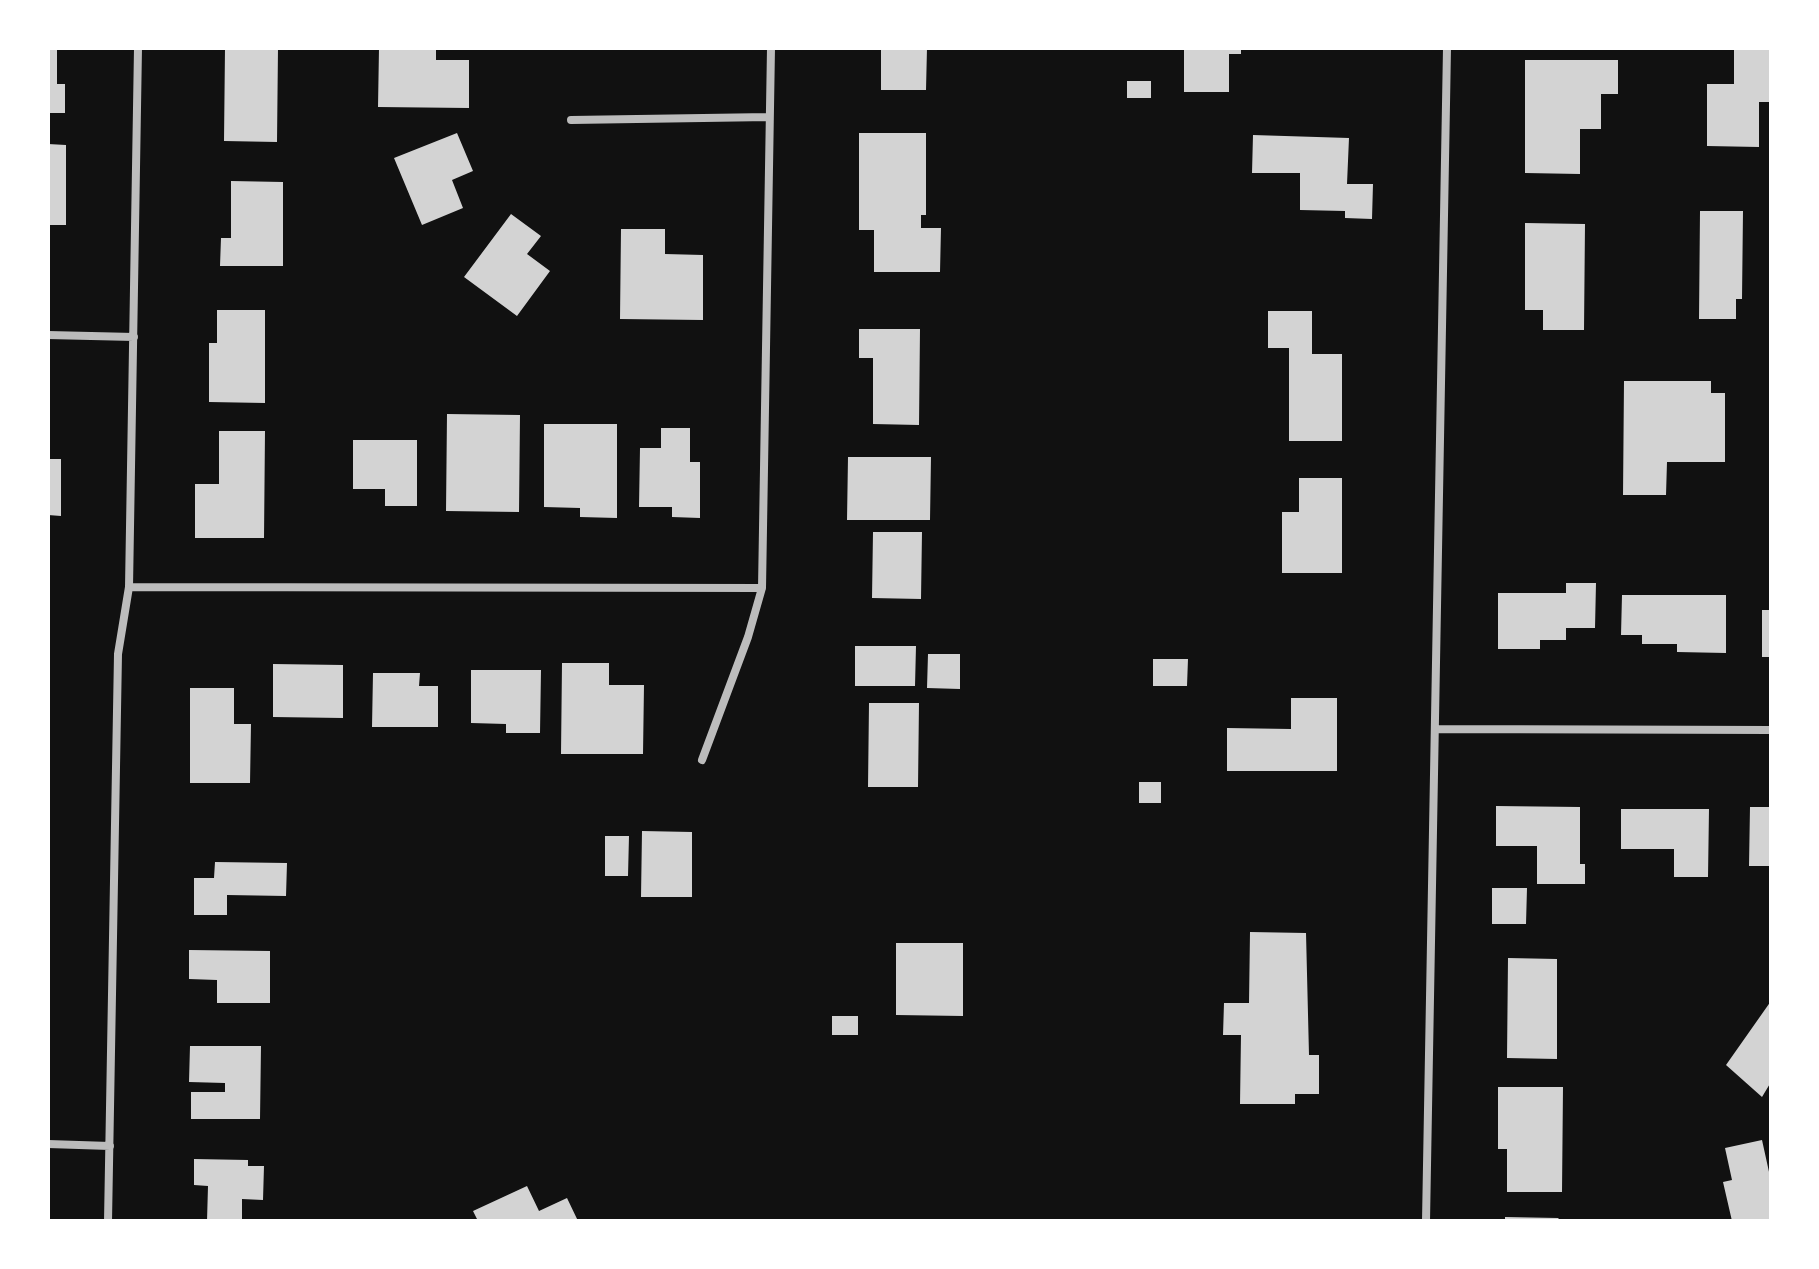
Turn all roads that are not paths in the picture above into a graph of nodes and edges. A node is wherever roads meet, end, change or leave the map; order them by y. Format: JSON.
{"nodes":[{"id":1,"x":138,"y":48,"type":"edge"},
{"id":2,"x":771,"y":48,"type":"edge"},
{"id":3,"x":1447,"y":48,"type":"edge"},
{"id":4,"x":769,"y":117,"type":"junction"},
{"id":5,"x":571,"y":120,"type":"dead end"},
{"id":6,"x":48,"y":335,"type":"edge"},
{"id":7,"x":134,"y":337,"type":"junction"},
{"id":8,"x":129,"y":587,"type":"junction"},
{"id":9,"x":762,"y":588,"type":"junction"},
{"id":10,"x":1436,"y":729,"type":"junction"},
{"id":11,"x":1771,"y":730,"type":"edge"},
{"id":12,"x":702,"y":760,"type":"dead end"},
{"id":13,"x":48,"y":1144,"type":"edge"},
{"id":14,"x":110,"y":1146,"type":"junction"},
{"id":15,"x":108,"y":1221,"type":"edge"},
{"id":16,"x":1426,"y":1221,"type":"edge"}],
"edges":[{"from":1,"to":7,"type":"street"},
{"from":2,"to":4,"type":"street"},
{"from":3,"to":10,"type":"street"},
{"from":4,"to":5,"type":"street"},
{"from":4,"to":9,"type":"street"},
{"from":6,"to":7,"type":"street"},
{"from":7,"to":8,"type":"street"},
{"from":8,"to":9,"type":"street"},
{"from":8,"to":14,"type":"street"},
{"from":9,"to":12,"type":"street"},
{"from":10,"to":11,"type":"street"},
{"from":10,"to":16,"type":"street"},
{"from":13,"to":14,"type":"street"},
{"from":14,"to":15,"type":"street"}]}
